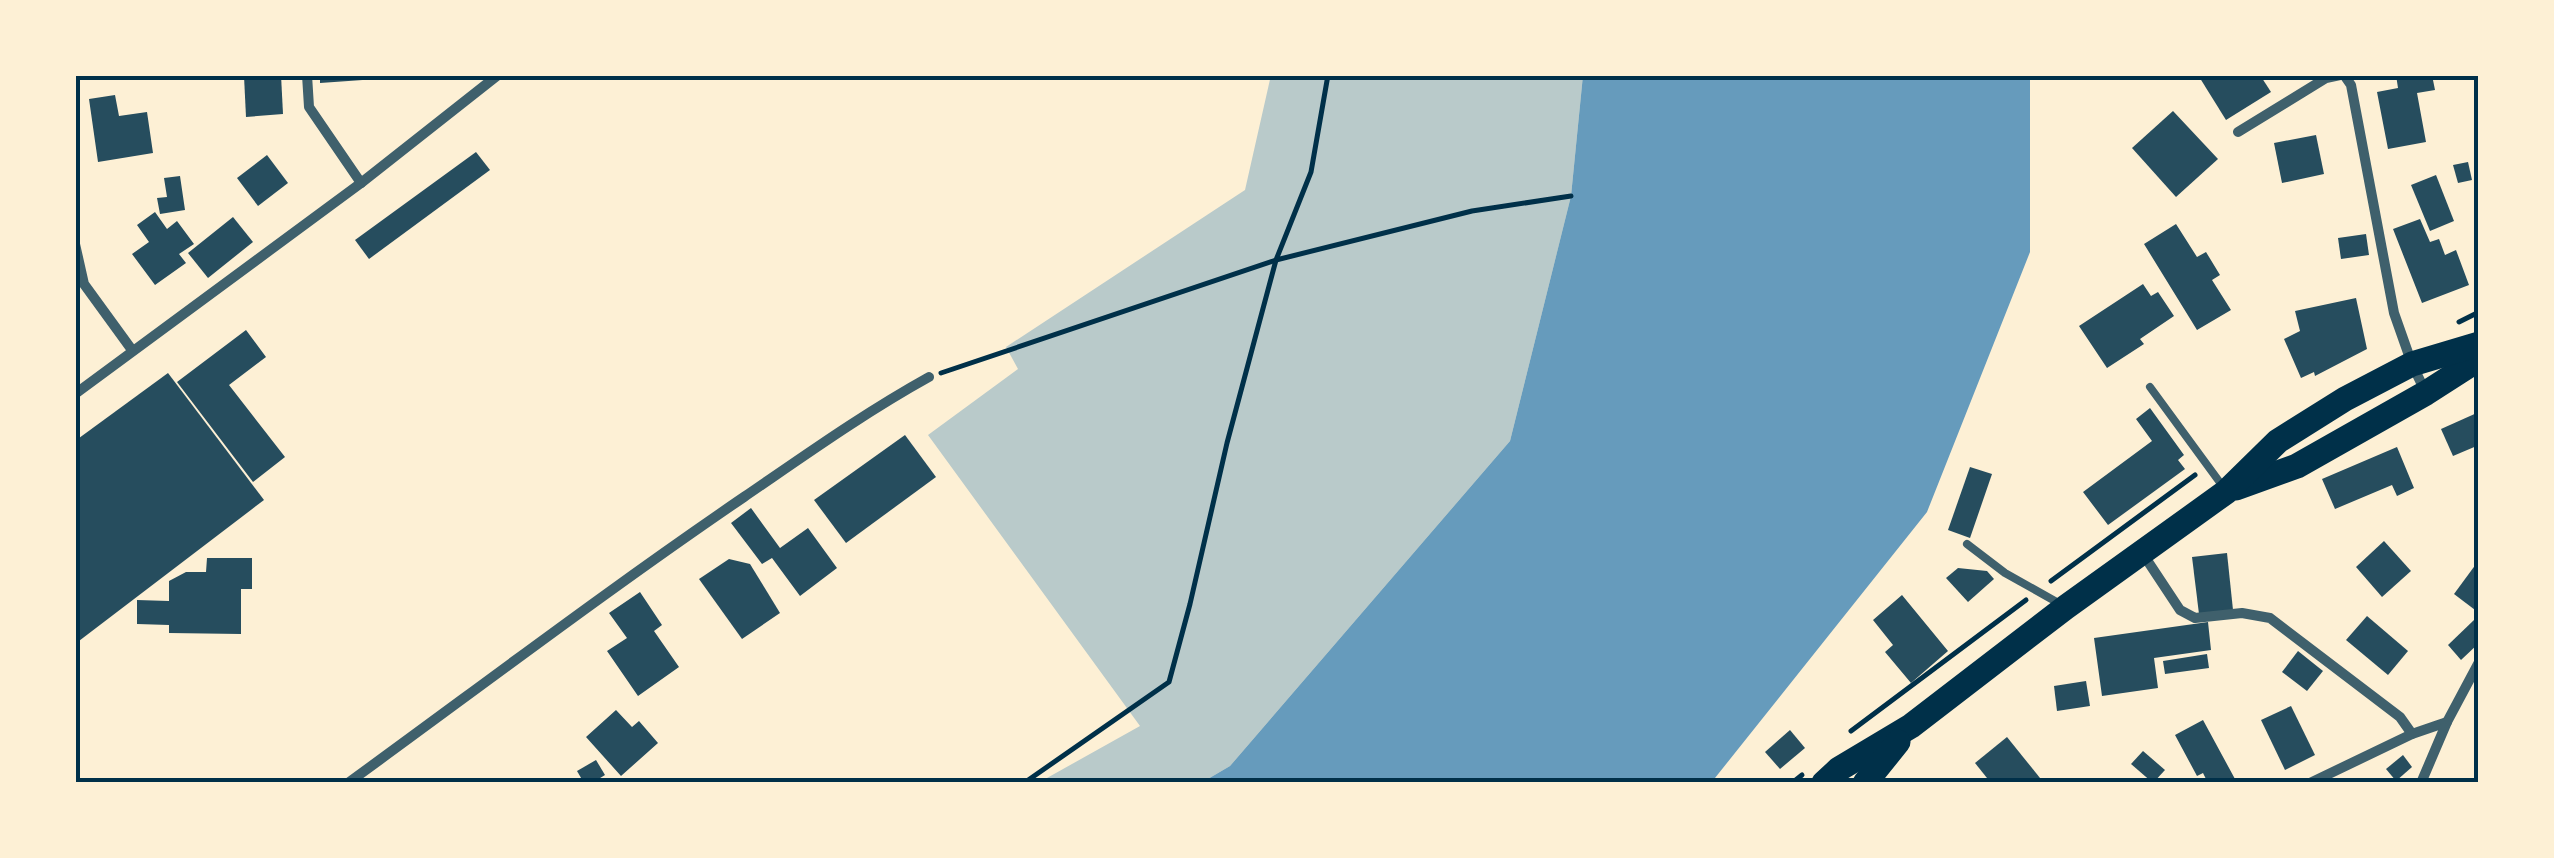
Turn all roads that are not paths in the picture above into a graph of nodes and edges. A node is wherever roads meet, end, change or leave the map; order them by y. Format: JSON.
{"nodes":[{"id":1,"x":308,"y":75,"type":"edge"},
{"id":2,"x":498,"y":75,"type":"edge"},
{"id":3,"x":2342,"y":75,"type":"edge"},
{"id":4,"x":2238,"y":132,"type":"dead end"},
{"id":5,"x":361,"y":182,"type":"junction"},
{"id":6,"x":75,"y":244,"type":"edge"},
{"id":7,"x":2479,"y":344,"type":"edge"},
{"id":8,"x":132,"y":350,"type":"junction"},
{"id":9,"x":2479,"y":360,"type":"edge"},
{"id":10,"x":2412,"y":364,"type":"junction"},
{"id":11,"x":929,"y":378,"type":"road end"},
{"id":12,"x":2150,"y":388,"type":"dead end"},
{"id":13,"x":2426,"y":393,"type":"junction"},
{"id":14,"x":75,"y":394,"type":"edge"},
{"id":15,"x":2226,"y":492,"type":"junction"},
{"id":16,"x":1967,"y":544,"type":"dead end"},
{"id":17,"x":2140,"y":551,"type":"junction"},
{"id":18,"x":2066,"y":606,"type":"junction"},
{"id":19,"x":2479,"y":662,"type":"edge"},
{"id":20,"x":2447,"y":722,"type":"junction"},
{"id":21,"x":1911,"y":726,"type":"junction"},
{"id":22,"x":2412,"y":734,"type":"junction"},
{"id":23,"x":348,"y":783,"type":"edge"},
{"id":24,"x":1824,"y":783,"type":"edge"},
{"id":25,"x":1864,"y":783,"type":"edge"},
{"id":26,"x":2310,"y":783,"type":"edge"},
{"id":27,"x":2420,"y":783,"type":"edge"}],
"edges":[{"from":1,"to":5,"type":"street"},
{"from":2,"to":5,"type":"street"},
{"from":3,"to":4,"type":"street"},
{"from":3,"to":10,"type":"street"},
{"from":5,"to":8,"type":"street"},
{"from":6,"to":8,"type":"street"},
{"from":7,"to":10,"type":"main road"},
{"from":8,"to":14,"type":"street"},
{"from":9,"to":13,"type":"main road"},
{"from":10,"to":13,"type":"street"},
{"from":10,"to":15,"type":"main road"},
{"from":11,"to":23,"type":"street"},
{"from":12,"to":15,"type":"lane"},
{"from":13,"to":15,"type":"main road"},
{"from":15,"to":17,"type":"main road"},
{"from":16,"to":18,"type":"lane"},
{"from":17,"to":18,"type":"main road"},
{"from":17,"to":22,"type":"street"},
{"from":18,"to":21,"type":"main road"},
{"from":19,"to":20,"type":"street"},
{"from":20,"to":22,"type":"street"},
{"from":20,"to":27,"type":"street"},
{"from":21,"to":24,"type":"main road"},
{"from":21,"to":25,"type":"main road"},
{"from":22,"to":26,"type":"street"}]}
